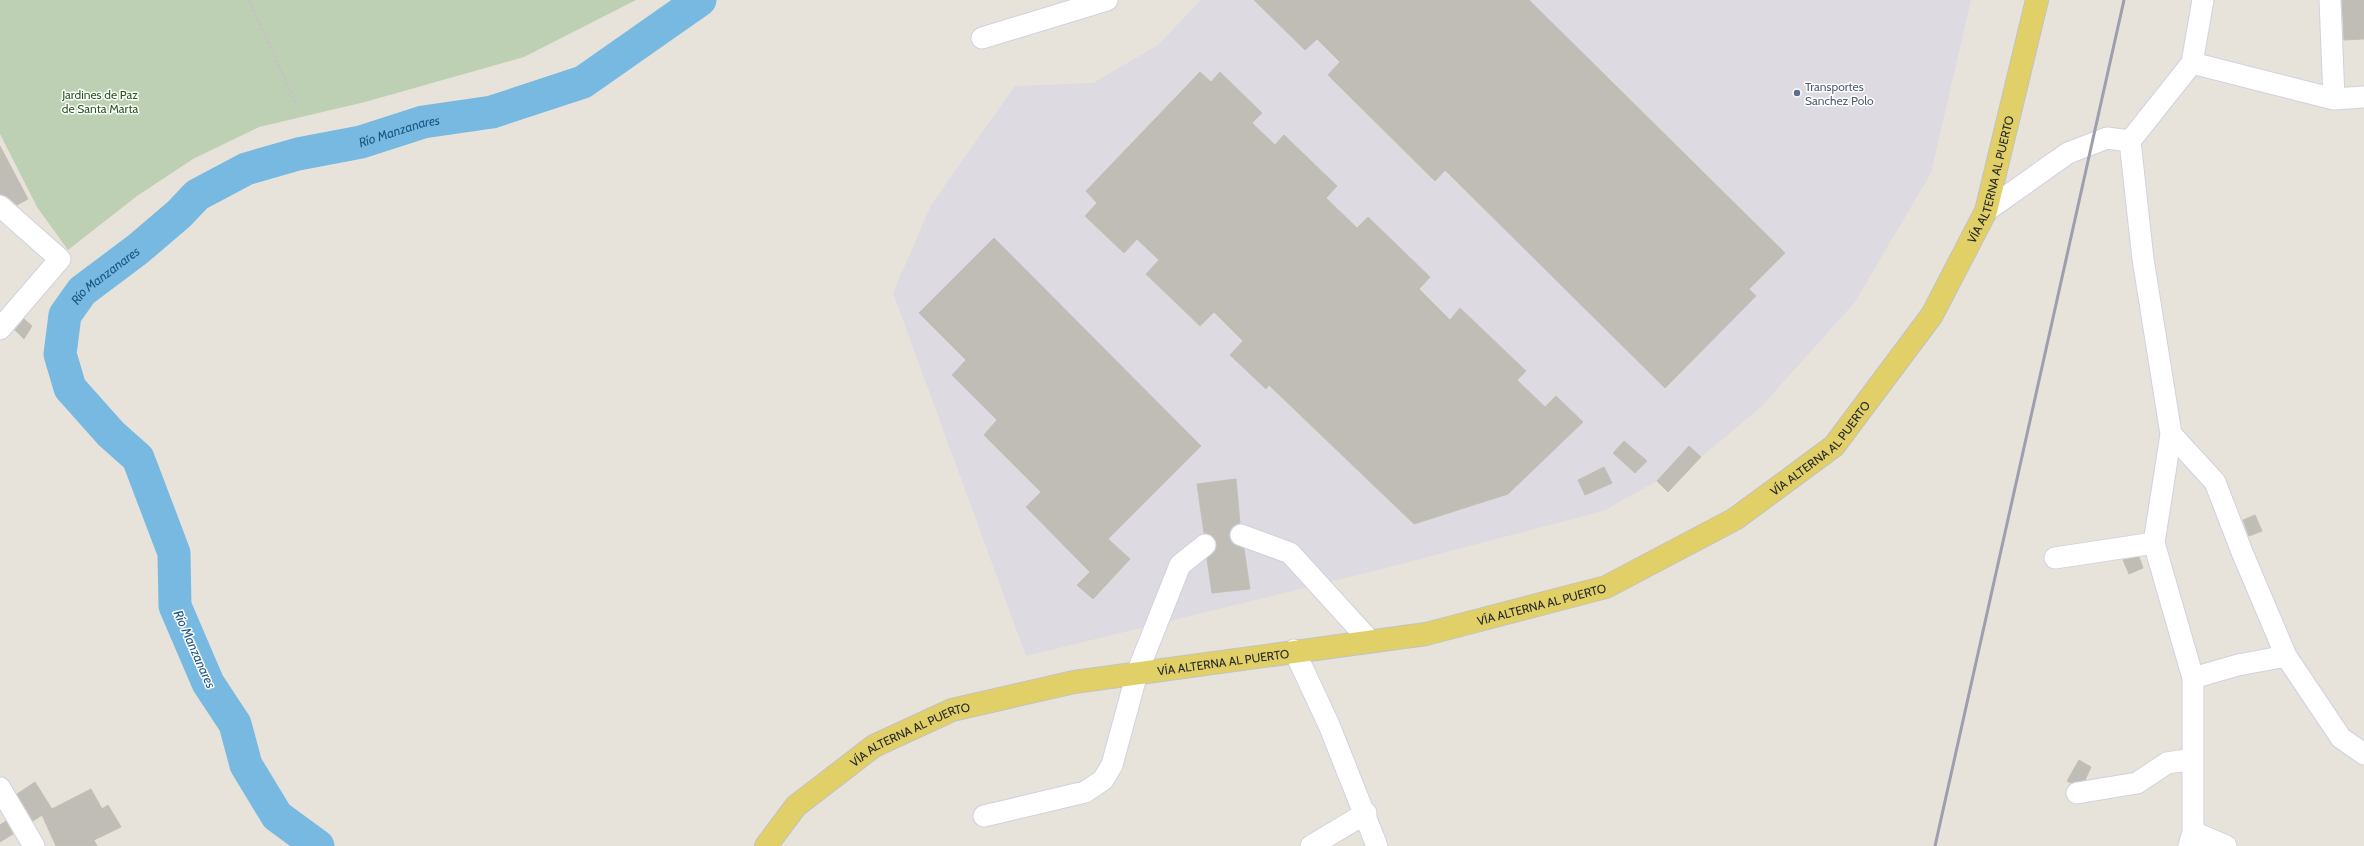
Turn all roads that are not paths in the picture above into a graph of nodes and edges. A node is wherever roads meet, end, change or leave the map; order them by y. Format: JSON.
{"nodes":[{"id":1,"x":1107,"y":0,"type":"edge"},
{"id":2,"x":2037,"y":0,"type":"edge"},
{"id":3,"x":2204,"y":0,"type":"edge"},
{"id":4,"x":2330,"y":0,"type":"edge"},
{"id":5,"x":982,"y":38,"type":"dead end"},
{"id":6,"x":2192,"y":63,"type":"junction"},
{"id":7,"x":2364,"y":97,"type":"edge"},
{"id":8,"x":2334,"y":99,"type":"junction"},
{"id":9,"x":2130,"y":141,"type":"junction"},
{"id":10,"x":0,"y":206,"type":"edge"},
{"id":11,"x":1986,"y":211,"type":"junction"},
{"id":12,"x":0,"y":329,"type":"edge"},
{"id":13,"x":2171,"y":434,"type":"junction"},
{"id":14,"x":1241,"y":535,"type":"tunnel mouth"},
{"id":15,"x":2154,"y":543,"type":"junction"},
{"id":16,"x":1205,"y":545,"type":"tunnel mouth"},
{"id":17,"x":2055,"y":558,"type":"dead end"},
{"id":18,"x":1370,"y":641,"type":"junction"},
{"id":19,"x":1294,"y":650,"type":"junction"},
{"id":20,"x":2286,"y":656,"type":"junction"},
{"id":21,"x":1138,"y":673,"type":"junction"},
{"id":22,"x":2193,"y":678,"type":"junction"},
{"id":23,"x":2364,"y":754,"type":"edge"},
{"id":24,"x":2193,"y":759,"type":"junction"},
{"id":25,"x":0,"y":788,"type":"edge"},
{"id":26,"x":2077,"y":793,"type":"dead end"},
{"id":27,"x":1366,"y":813,"type":"junction"},
{"id":28,"x":984,"y":816,"type":"dead end"},
{"id":29,"x":2191,"y":839,"type":"edge"},
{"id":30,"x":34,"y":846,"type":"edge"},
{"id":31,"x":766,"y":846,"type":"edge"},
{"id":32,"x":1311,"y":846,"type":"edge"},
{"id":33,"x":1377,"y":846,"type":"edge"},
{"id":34,"x":2226,"y":846,"type":"edge"}],
"edges":[{"from":1,"to":5,"type":"street"},
{"from":2,"to":11,"type":"main road","name":"VÍA ALTERNA AL PUERTO"},
{"from":3,"to":6,"type":"street"},
{"from":4,"to":8,"type":"street"},
{"from":6,"to":8,"type":"street"},
{"from":6,"to":9,"type":"street"},
{"from":7,"to":8,"type":"street"},
{"from":9,"to":11,"type":"street"},
{"from":9,"to":13,"type":"street"},
{"from":10,"to":12,"type":"street"},
{"from":11,"to":18,"type":"main road","name":"VÍA ALTERNA AL PUERTO"},
{"from":13,"to":15,"type":"street"},
{"from":13,"to":20,"type":"street"},
{"from":14,"to":18,"type":"street"},
{"from":15,"to":17,"type":"street"},
{"from":15,"to":22,"type":"street"},
{"from":16,"to":21,"type":"street"},
{"from":18,"to":19,"type":"main road","name":"VÍA ALTERNA AL PUERTO"},
{"from":19,"to":21,"type":"main road","name":"VÍA ALTERNA AL PUERTO"},
{"from":19,"to":27,"type":"street"},
{"from":20,"to":22,"type":"street"},
{"from":20,"to":23,"type":"street"},
{"from":21,"to":28,"type":"street"},
{"from":21,"to":31,"type":"main road","name":"VÍA ALTERNA AL PUERTO"},
{"from":22,"to":24,"type":"street"},
{"from":24,"to":26,"type":"street"},
{"from":24,"to":29,"type":"street"},
{"from":25,"to":30,"type":"street"},
{"from":27,"to":32,"type":"street"},
{"from":27,"to":33,"type":"street"},
{"from":29,"to":34,"type":"street"}]}
